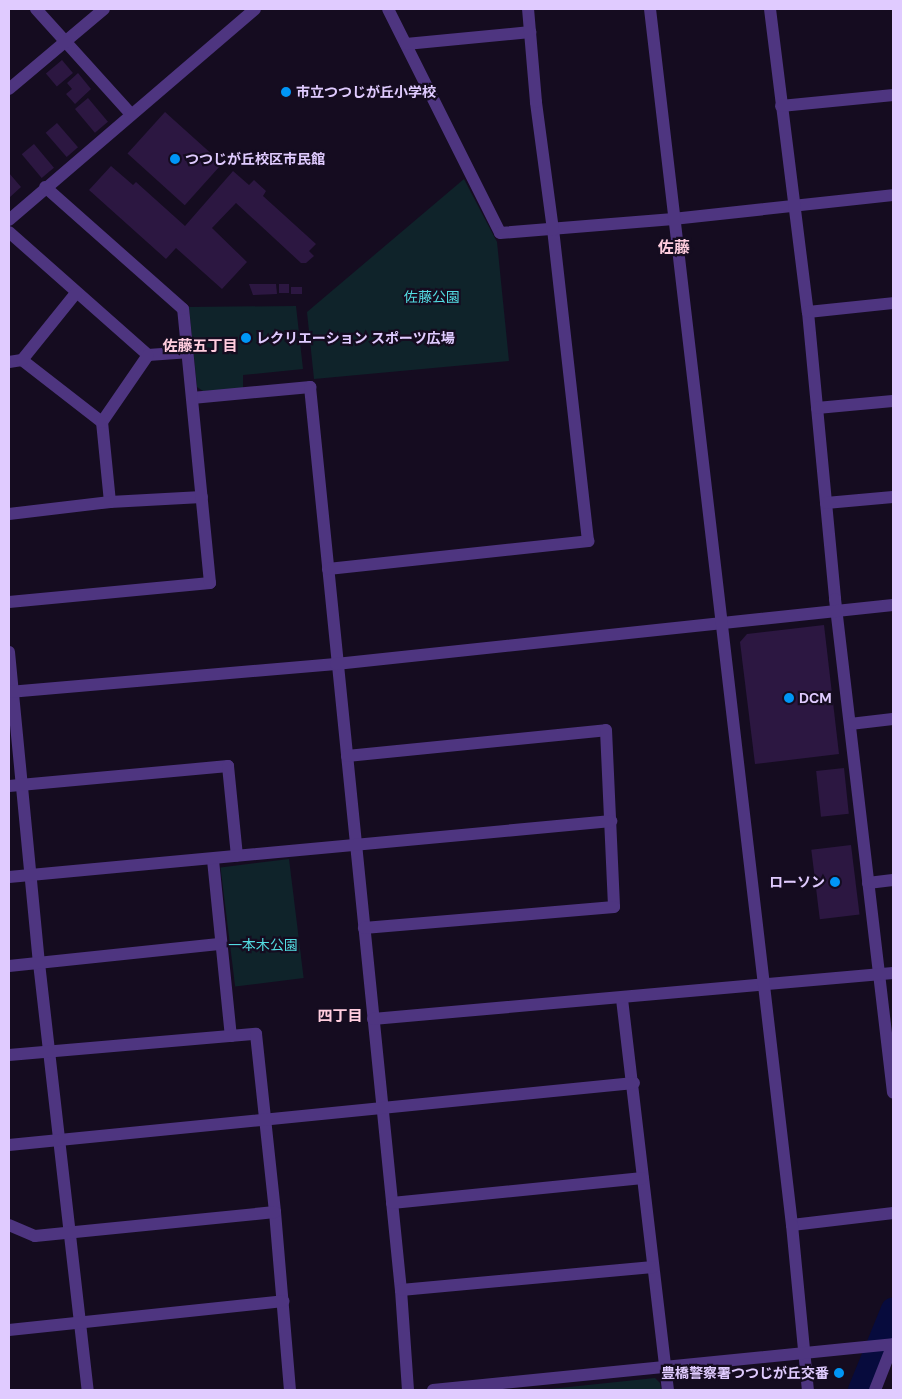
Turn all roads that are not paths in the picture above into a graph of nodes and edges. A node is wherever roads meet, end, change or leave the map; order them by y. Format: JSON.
{"nodes":[{"id":1,"x":36,"y":9,"type":"edge"},
{"id":2,"x":104,"y":9,"type":"edge"},
{"id":3,"x":255,"y":9,"type":"edge"},
{"id":4,"x":388,"y":9,"type":"edge"},
{"id":5,"x":528,"y":9,"type":"edge"},
{"id":6,"x":650,"y":9,"type":"edge"},
{"id":7,"x":770,"y":9,"type":"edge"},
{"id":8,"x":530,"y":32,"type":"junction"},
{"id":9,"x":65,"y":42,"type":"junction"},
{"id":10,"x":406,"y":44,"type":"junction"},
{"id":11,"x":9,"y":89,"type":"edge"},
{"id":12,"x":893,"y":95,"type":"edge"},
{"id":13,"x":781,"y":106,"type":"junction"},
{"id":14,"x":131,"y":114,"type":"junction"},
{"id":15,"x":45,"y":188,"type":"junction"},
{"id":16,"x":893,"y":195,"type":"edge"},
{"id":17,"x":795,"y":204,"type":"junction"},
{"id":18,"x":674,"y":219,"type":"junction"},
{"id":19,"x":9,"y":220,"type":"edge"},
{"id":20,"x":553,"y":230,"type":"junction"},
{"id":21,"x":9,"y":232,"type":"edge"},
{"id":22,"x":76,"y":293,"type":"junction"},
{"id":23,"x":893,"y":303,"type":"edge"},
{"id":24,"x":808,"y":312,"type":"junction"},
{"id":25,"x":188,"y":352,"type":"junction"},
{"id":26,"x":148,"y":355,"type":"junction"},
{"id":27,"x":22,"y":360,"type":"junction"},
{"id":28,"x":9,"y":362,"type":"edge"},
{"id":29,"x":192,"y":398,"type":"junction"},
{"id":30,"x":893,"y":401,"type":"edge"},
{"id":31,"x":817,"y":408,"type":"junction"},
{"id":32,"x":102,"y":422,"type":"junction"},
{"id":33,"x":202,"y":497,"type":"junction"},
{"id":34,"x":893,"y":497,"type":"edge"},
{"id":35,"x":110,"y":502,"type":"junction"},
{"id":36,"x":826,"y":503,"type":"junction"},
{"id":37,"x":9,"y":514,"type":"edge"},
{"id":38,"x":328,"y":569,"type":"junction"},
{"id":39,"x":9,"y":602,"type":"edge"},
{"id":40,"x":893,"y":604,"type":"edge"},
{"id":41,"x":836,"y":610,"type":"junction"},
{"id":42,"x":722,"y":624,"type":"junction"},
{"id":43,"x":9,"y":652,"type":"edge"},
{"id":44,"x":336,"y":664,"type":"junction"},
{"id":45,"x":10,"y":692,"type":"edge"},
{"id":46,"x":893,"y":719,"type":"edge"},
{"id":47,"x":850,"y":724,"type":"junction"},
{"id":48,"x":348,"y":756,"type":"junction"},
{"id":49,"x":23,"y":785,"type":"junction"},
{"id":50,"x":9,"y":786,"type":"edge"},
{"id":51,"x":611,"y":821,"type":"junction"},
{"id":52,"x":355,"y":843,"type":"junction"},
{"id":53,"x":237,"y":856,"type":"junction"},
{"id":54,"x":212,"y":860,"type":"junction"},
{"id":55,"x":32,"y":874,"type":"junction"},
{"id":56,"x":9,"y":877,"type":"edge"},
{"id":57,"x":893,"y":880,"type":"edge"},
{"id":58,"x":868,"y":883,"type":"junction"},
{"id":59,"x":364,"y":928,"type":"junction"},
{"id":60,"x":220,"y":944,"type":"junction"},
{"id":61,"x":40,"y":963,"type":"junction"},
{"id":62,"x":9,"y":966,"type":"edge"},
{"id":63,"x":893,"y":973,"type":"edge"},
{"id":64,"x":879,"y":974,"type":"junction"},
{"id":65,"x":762,"y":985,"type":"junction"},
{"id":66,"x":622,"y":999,"type":"junction"},
{"id":67,"x":373,"y":1019,"type":"junction"},
{"id":68,"x":231,"y":1036,"type":"junction"},
{"id":69,"x":49,"y":1050,"type":"junction"},
{"id":70,"x":9,"y":1055,"type":"edge"},
{"id":71,"x":634,"y":1083,"type":"junction"},
{"id":72,"x":893,"y":1093,"type":"edge"},
{"id":73,"x":381,"y":1109,"type":"junction"},
{"id":74,"x":266,"y":1122,"type":"junction"},
{"id":75,"x":60,"y":1141,"type":"junction"},
{"id":76,"x":9,"y":1145,"type":"edge"},
{"id":77,"x":643,"y":1178,"type":"junction"},
{"id":78,"x":392,"y":1203,"type":"junction"},
{"id":79,"x":275,"y":1212,"type":"junction"},
{"id":80,"x":893,"y":1213,"type":"edge"},
{"id":81,"x":9,"y":1225,"type":"edge"},
{"id":82,"x":792,"y":1225,"type":"junction"},
{"id":83,"x":70,"y":1232,"type":"junction"},
{"id":84,"x":653,"y":1267,"type":"junction"},
{"id":85,"x":401,"y":1290,"type":"junction"},
{"id":86,"x":283,"y":1301,"type":"junction"},
{"id":87,"x":80,"y":1324,"type":"junction"},
{"id":88,"x":9,"y":1330,"type":"edge"},
{"id":89,"x":893,"y":1344,"type":"edge"},
{"id":90,"x":804,"y":1353,"type":"junction"},
{"id":91,"x":665,"y":1366,"type":"junction"},
{"id":92,"x":88,"y":1390,"type":"edge"},
{"id":93,"x":290,"y":1390,"type":"edge"},
{"id":94,"x":408,"y":1390,"type":"edge"},
{"id":95,"x":433,"y":1390,"type":"edge"},
{"id":96,"x":668,"y":1390,"type":"edge"},
{"id":97,"x":808,"y":1390,"type":"edge"},
{"id":98,"x":875,"y":1390,"type":"edge"}],
"edges":[{"from":1,"to":9,"type":"street"},
{"from":2,"to":9,"type":"street"},
{"from":3,"to":14,"type":"street"},
{"from":4,"to":10,"type":"street"},
{"from":5,"to":8,"type":"street"},
{"from":6,"to":18,"type":"street"},
{"from":7,"to":13,"type":"street"},
{"from":8,"to":10,"type":"street"},
{"from":8,"to":20,"type":"street"},
{"from":9,"to":11,"type":"street"},
{"from":9,"to":14,"type":"street"},
{"from":10,"to":20,"type":"street"},
{"from":12,"to":13,"type":"street"},
{"from":13,"to":17,"type":"street"},
{"from":14,"to":15,"type":"street"},
{"from":15,"to":19,"type":"street"},
{"from":15,"to":25,"type":"street"},
{"from":16,"to":17,"type":"street"},
{"from":17,"to":18,"type":"street"},
{"from":17,"to":24,"type":"street"},
{"from":18,"to":20,"type":"street"},
{"from":18,"to":42,"type":"street"},
{"from":20,"to":38,"type":"street"},
{"from":21,"to":22,"type":"street"},
{"from":22,"to":26,"type":"street"},
{"from":22,"to":27,"type":"street"},
{"from":23,"to":24,"type":"street"},
{"from":24,"to":31,"type":"street"},
{"from":25,"to":26,"type":"street"},
{"from":25,"to":29,"type":"street"},
{"from":26,"to":32,"type":"street"},
{"from":27,"to":28,"type":"street"},
{"from":27,"to":32,"type":"street"},
{"from":29,"to":33,"type":"street"},
{"from":29,"to":38,"type":"street"},
{"from":30,"to":31,"type":"street"},
{"from":31,"to":36,"type":"street"},
{"from":32,"to":35,"type":"street"},
{"from":33,"to":35,"type":"street"},
{"from":33,"to":39,"type":"street"},
{"from":34,"to":36,"type":"street"},
{"from":35,"to":37,"type":"street"},
{"from":36,"to":41,"type":"street"},
{"from":38,"to":44,"type":"street"},
{"from":40,"to":41,"type":"street"},
{"from":41,"to":42,"type":"street"},
{"from":41,"to":47,"type":"street"},
{"from":42,"to":44,"type":"street"},
{"from":42,"to":65,"type":"street"},
{"from":43,"to":45,"type":"street"},
{"from":44,"to":45,"type":"street"},
{"from":44,"to":48,"type":"street"},
{"from":45,"to":49,"type":"street"},
{"from":46,"to":47,"type":"street"},
{"from":47,"to":58,"type":"street"},
{"from":48,"to":51,"type":"street"},
{"from":48,"to":52,"type":"street"},
{"from":49,"to":50,"type":"street"},
{"from":49,"to":53,"type":"street"},
{"from":49,"to":55,"type":"street"},
{"from":51,"to":52,"type":"street"},
{"from":51,"to":59,"type":"street"},
{"from":52,"to":53,"type":"street"},
{"from":52,"to":59,"type":"street"},
{"from":53,"to":54,"type":"street"},
{"from":54,"to":55,"type":"street"},
{"from":54,"to":60,"type":"street"},
{"from":55,"to":56,"type":"street"},
{"from":55,"to":61,"type":"street"},
{"from":57,"to":58,"type":"street"},
{"from":58,"to":64,"type":"street"},
{"from":59,"to":67,"type":"street"},
{"from":60,"to":61,"type":"street"},
{"from":60,"to":68,"type":"street"},
{"from":61,"to":62,"type":"street"},
{"from":61,"to":69,"type":"street"},
{"from":63,"to":64,"type":"street"},
{"from":64,"to":65,"type":"street"},
{"from":64,"to":72,"type":"street"},
{"from":65,"to":66,"type":"street"},
{"from":65,"to":82,"type":"street"},
{"from":66,"to":67,"type":"street"},
{"from":66,"to":71,"type":"street"},
{"from":67,"to":73,"type":"street"},
{"from":68,"to":69,"type":"street"},
{"from":68,"to":74,"type":"street"},
{"from":69,"to":70,"type":"street"},
{"from":69,"to":75,"type":"street"},
{"from":71,"to":73,"type":"street"},
{"from":71,"to":77,"type":"street"},
{"from":73,"to":74,"type":"street"},
{"from":73,"to":78,"type":"street"},
{"from":74,"to":75,"type":"street"},
{"from":74,"to":79,"type":"street"},
{"from":75,"to":76,"type":"street"},
{"from":75,"to":83,"type":"street"},
{"from":77,"to":78,"type":"street"},
{"from":77,"to":84,"type":"street"},
{"from":78,"to":85,"type":"street"},
{"from":79,"to":83,"type":"street"},
{"from":79,"to":86,"type":"street"},
{"from":80,"to":82,"type":"street"},
{"from":81,"to":83,"type":"street"},
{"from":82,"to":90,"type":"street"},
{"from":83,"to":87,"type":"street"},
{"from":84,"to":85,"type":"street"},
{"from":84,"to":91,"type":"street"},
{"from":85,"to":94,"type":"street"},
{"from":86,"to":87,"type":"street"},
{"from":86,"to":93,"type":"street"},
{"from":87,"to":88,"type":"street"},
{"from":87,"to":92,"type":"street"},
{"from":89,"to":90,"type":"street"},
{"from":89,"to":98,"type":"street"},
{"from":90,"to":91,"type":"street"},
{"from":90,"to":97,"type":"street"},
{"from":91,"to":95,"type":"street"},
{"from":91,"to":96,"type":"street"}]}
